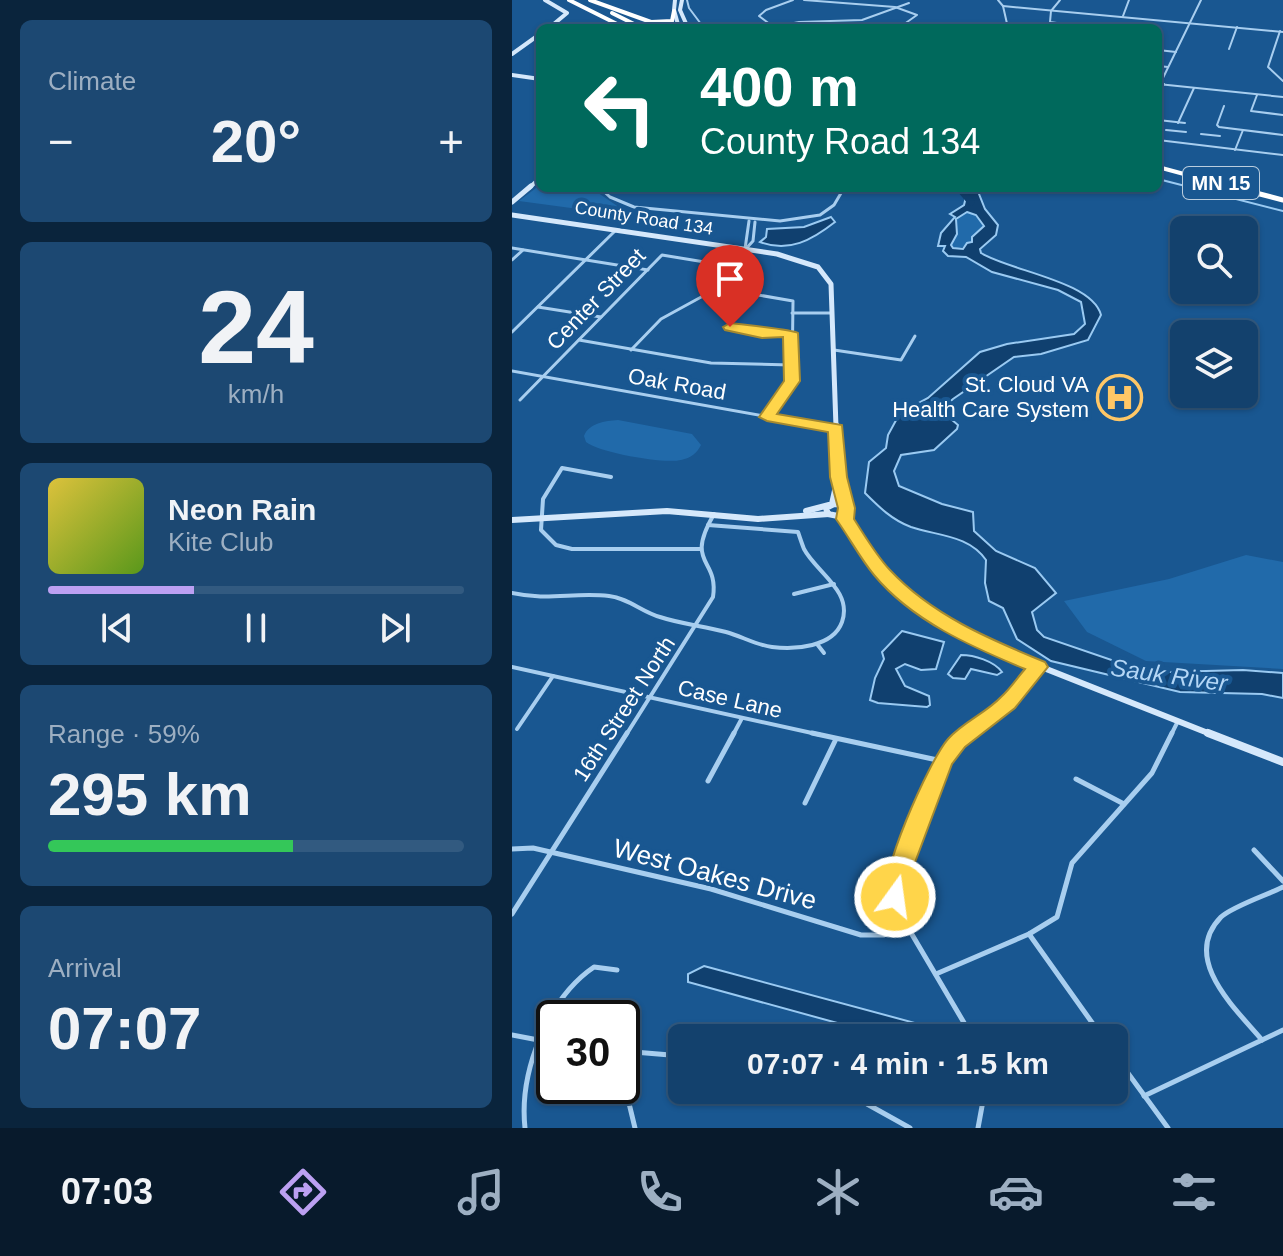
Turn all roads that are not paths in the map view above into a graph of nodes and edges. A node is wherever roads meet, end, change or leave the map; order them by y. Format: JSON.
{"nodes":[{"id":1,"x":545,"y":0,"type":"edge"},
{"id":2,"x":588,"y":0,"type":"edge"},
{"id":3,"x":681,"y":0,"type":"edge"},
{"id":4,"x":793,"y":0,"type":"edge"},
{"id":5,"x":804,"y":0,"type":"edge"},
{"id":6,"x":998,"y":0,"type":"edge"},
{"id":7,"x":1060,"y":0,"type":"edge"},
{"id":8,"x":1129,"y":0,"type":"edge"},
{"id":9,"x":1201,"y":0,"type":"edge"},
{"id":10,"x":571,"y":1,"type":"edge"},
{"id":11,"x":909,"y":3,"type":"dead end"},
{"id":12,"x":1003,"y":6,"type":"junction"},
{"id":13,"x":900,"y":7,"type":"junction"},
{"id":14,"x":1053,"y":9,"type":"junction"},
{"id":15,"x":674,"y":11,"type":"junction"},
{"id":16,"x":693,"y":13,"type":"junction"},
{"id":17,"x":682,"y":14,"type":"junction"},
{"id":18,"x":1123,"y":16,"type":"junction"},
{"id":19,"x":639,"y":18,"type":"junction"},
{"id":20,"x":1147,"y":18,"type":"junction"},
{"id":21,"x":1190,"y":23,"type":"junction"},
{"id":22,"x":554,"y":24,"type":"edge"},
{"id":23,"x":608,"y":24,"type":"edge"},
{"id":24,"x":617,"y":24,"type":"edge"},
{"id":25,"x":634,"y":24,"type":"edge"},
{"id":26,"x":654,"y":24,"type":"edge"},
{"id":27,"x":678,"y":24,"type":"edge"},
{"id":28,"x":686,"y":24,"type":"edge"},
{"id":29,"x":701,"y":24,"type":"edge"},
{"id":30,"x":766,"y":24,"type":"edge"},
{"id":31,"x":788,"y":24,"type":"edge"},
{"id":32,"x":906,"y":24,"type":"edge"},
{"id":33,"x":1007,"y":24,"type":"edge"},
{"id":34,"x":1060,"y":24,"type":"edge"},
{"id":35,"x":1144,"y":24,"type":"edge"},
{"id":36,"x":1237,"y":27,"type":"junction"},
{"id":37,"x":1282,"y":32,"type":"edge"},
{"id":38,"x":536,"y":37,"type":"edge"},
{"id":39,"x":1229,"y":49,"type":"dead end"},
{"id":40,"x":1162,"y":50,"type":"edge"},
{"id":41,"x":1176,"y":52,"type":"junction"},
{"id":42,"x":512,"y":54,"type":"edge"},
{"id":43,"x":1162,"y":66,"type":"edge"},
{"id":44,"x":1168,"y":67,"type":"junction"},
{"id":45,"x":512,"y":75,"type":"edge"},
{"id":46,"x":536,"y":78,"type":"edge"},
{"id":47,"x":1283,"y":81,"type":"edge"},
{"id":48,"x":1162,"y":82,"type":"edge"},
{"id":49,"x":1162,"y":84,"type":"edge"},
{"id":50,"x":1194,"y":88,"type":"junction"},
{"id":51,"x":1258,"y":94,"type":"junction"},
{"id":52,"x":1283,"y":97,"type":"edge"},
{"id":53,"x":1224,"y":106,"type":"dead end"},
{"id":54,"x":1283,"y":115,"type":"edge"},
{"id":55,"x":1162,"y":121,"type":"edge"},
{"id":56,"x":1178,"y":123,"type":"junction"},
{"id":57,"x":1185,"y":123,"type":"dead end"},
{"id":58,"x":1166,"y":130,"type":"dead end"},
{"id":59,"x":1243,"y":130,"type":"junction"},
{"id":60,"x":1178,"y":132,"type":"junction"},
{"id":61,"x":1186,"y":132,"type":"dead end"},
{"id":62,"x":1201,"y":134,"type":"dead end"},
{"id":63,"x":1211,"y":135,"type":"junction"},
{"id":64,"x":1283,"y":135,"type":"edge"},
{"id":65,"x":1220,"y":136,"type":"dead end"},
{"id":66,"x":1162,"y":141,"type":"edge"},
{"id":67,"x":1173,"y":143,"type":"junction"},
{"id":68,"x":1207,"y":147,"type":"junction"},
{"id":69,"x":1235,"y":150,"type":"junction"},
{"id":70,"x":1283,"y":155,"type":"edge"},
{"id":71,"x":1162,"y":171,"type":"edge"},
{"id":72,"x":1162,"y":171,"type":"edge"},
{"id":73,"x":536,"y":179,"type":"edge"},
{"id":74,"x":604,"y":192,"type":"edge"},
{"id":75,"x":842,"y":192,"type":"edge"},
{"id":76,"x":512,"y":200,"type":"edge"},
{"id":77,"x":1283,"y":201,"type":"edge"},
{"id":78,"x":512,"y":216,"type":"edge"},
{"id":79,"x":752,"y":221,"type":"junction"},
{"id":80,"x":617,"y":230,"type":"junction"},
{"id":81,"x":512,"y":248,"type":"edge"},
{"id":82,"x":745,"y":249,"type":"junction"},
{"id":83,"x":523,"y":250,"type":"junction"},
{"id":84,"x":512,"y":260,"type":"edge"},
{"id":85,"x":586,"y":260,"type":"junction"},
{"id":86,"x":729,"y":266,"type":"junction"},
{"id":87,"x":648,"y":270,"type":"junction"},
{"id":88,"x":712,"y":287,"type":"junction"},
{"id":89,"x":538,"y":307,"type":"junction"},
{"id":90,"x":792,"y":313,"type":"junction"},
{"id":91,"x":832,"y":313,"type":"junction"},
{"id":92,"x":601,"y":317,"type":"junction"},
{"id":93,"x":730,"y":327,"type":"dead end"},
{"id":94,"x":512,"y":332,"type":"edge"},
{"id":95,"x":790,"y":333,"type":"junction"},
{"id":96,"x":915,"y":336,"type":"dead end"},
{"id":97,"x":579,"y":340,"type":"junction"},
{"id":98,"x":631,"y":350,"type":"junction"},
{"id":99,"x":834,"y":350,"type":"junction"},
{"id":100,"x":791,"y":365,"type":"junction"},
{"id":101,"x":512,"y":371,"type":"edge"},
{"id":102,"x":543,"y":376,"type":"junction"},
{"id":103,"x":520,"y":400,"type":"dead end"},
{"id":104,"x":767,"y":417,"type":"junction"},
{"id":105,"x":836,"y":429,"type":"junction"},
{"id":106,"x":611,"y":477,"type":"dead end"},
{"id":107,"x":838,"y":477,"type":"junction"},
{"id":108,"x":830,"y":505,"type":"junction"},
{"id":109,"x":845,"y":508,"type":"junction"},
{"id":110,"x":714,"y":514,"type":"junction"},
{"id":111,"x":730,"y":515,"type":"junction"},
{"id":112,"x":832,"y":515,"type":"junction"},
{"id":113,"x":541,"y":518,"type":"junction"},
{"id":114,"x":512,"y":520,"type":"edge"},
{"id":115,"x":708,"y":525,"type":"junction"},
{"id":116,"x":862,"y":546,"type":"junction"},
{"id":117,"x":700,"y":549,"type":"junction"},
{"id":118,"x":834,"y":584,"type":"junction"},
{"id":119,"x":512,"y":593,"type":"edge"},
{"id":120,"x":794,"y":594,"type":"dead end"},
{"id":121,"x":696,"y":625,"type":"junction"},
{"id":122,"x":817,"y":644,"type":"junction"},
{"id":123,"x":824,"y":653,"type":"dead end"},
{"id":124,"x":512,"y":667,"type":"edge"},
{"id":125,"x":1038,"y":667,"type":"junction"},
{"id":126,"x":553,"y":676,"type":"junction"},
{"id":127,"x":650,"y":698,"type":"junction"},
{"id":128,"x":742,"y":718,"type":"junction"},
{"id":129,"x":1178,"y":721,"type":"junction"},
{"id":130,"x":517,"y":729,"type":"dead end"},
{"id":131,"x":836,"y":739,"type":"junction"},
{"id":132,"x":942,"y":761,"type":"junction"},
{"id":133,"x":1283,"y":762,"type":"edge"},
{"id":134,"x":1076,"y":779,"type":"dead end"},
{"id":135,"x":708,"y":781,"type":"dead end"},
{"id":136,"x":805,"y":803,"type":"dead end"},
{"id":137,"x":1124,"y":804,"type":"junction"},
{"id":138,"x":512,"y":849,"type":"edge"},
{"id":139,"x":1254,"y":850,"type":"dead end"},
{"id":140,"x":552,"y":852,"type":"junction"},
{"id":141,"x":1283,"y":884,"type":"edge"},
{"id":142,"x":512,"y":914,"type":"edge"},
{"id":143,"x":907,"y":926,"type":"junction"},
{"id":144,"x":1029,"y":934,"type":"junction"},
{"id":145,"x":617,"y":970,"type":"dead end"},
{"id":146,"x":936,"y":974,"type":"junction"},
{"id":147,"x":564,"y":1000,"type":"edge"},
{"id":148,"x":965,"y":1024,"type":"edge"},
{"id":149,"x":1093,"y":1024,"type":"edge"},
{"id":150,"x":1283,"y":1030,"type":"edge"},
{"id":151,"x":512,"y":1035,"type":"edge"},
{"id":152,"x":1262,"y":1040,"type":"junction"},
{"id":153,"x":536,"y":1041,"type":"edge"},
{"id":154,"x":536,"y":1045,"type":"edge"},
{"id":155,"x":640,"y":1053,"type":"edge"},
{"id":156,"x":668,"y":1055,"type":"edge"},
{"id":157,"x":1128,"y":1074,"type":"edge"},
{"id":158,"x":1144,"y":1096,"type":"junction"},
{"id":159,"x":629,"y":1104,"type":"edge"},
{"id":160,"x":867,"y":1104,"type":"edge"},
{"id":161,"x":982,"y":1104,"type":"edge"},
{"id":162,"x":899,"y":1125,"type":"edge"},
{"id":163,"x":525,"y":1128,"type":"edge"},
{"id":164,"x":635,"y":1128,"type":"edge"},
{"id":165,"x":910,"y":1128,"type":"edge"},
{"id":166,"x":978,"y":1128,"type":"edge"},
{"id":167,"x":1168,"y":1128,"type":"edge"}],
"edges":[{"from":1,"to":22,"type":"street"},
{"from":2,"to":19,"type":"highway"},
{"from":2,"to":25,"type":"highway"},
{"from":3,"to":15,"type":"street"},
{"from":3,"to":16,"type":"street"},
{"from":3,"to":17,"type":"street"},
{"from":4,"to":30,"type":"street"},
{"from":5,"to":13,"type":"street"},
{"from":6,"to":12,"type":"street"},
{"from":7,"to":14,"type":"street"},
{"from":8,"to":18,"type":"street"},
{"from":9,"to":21,"type":"street"},
{"from":10,"to":23,"type":"highway"},
{"from":10,"to":24,"type":"highway"},
{"from":11,"to":13,"type":"street"},
{"from":12,"to":14,"type":"street"},
{"from":12,"to":33,"type":"street"},
{"from":13,"to":31,"type":"street"},
{"from":13,"to":32,"type":"street"},
{"from":14,"to":18,"type":"street"},
{"from":14,"to":34,"type":"street"},
{"from":15,"to":19,"type":"highway"},
{"from":15,"to":27,"type":"street"},
{"from":16,"to":17,"type":"street"},
{"from":16,"to":29,"type":"street"},
{"from":17,"to":28,"type":"street"},
{"from":18,"to":20,"type":"street"},
{"from":19,"to":26,"type":"highway"},
{"from":20,"to":21,"type":"street"},
{"from":20,"to":35,"type":"street"},
{"from":21,"to":36,"type":"street"},
{"from":21,"to":41,"type":"street"},
{"from":36,"to":37,"type":"street"},
{"from":36,"to":39,"type":"street"},
{"from":37,"to":47,"type":"street"},
{"from":38,"to":42,"type":"street"},
{"from":40,"to":41,"type":"street"},
{"from":41,"to":44,"type":"street"},
{"from":43,"to":44,"type":"street"},
{"from":44,"to":48,"type":"street"},
{"from":45,"to":46,"type":"street"},
{"from":49,"to":50,"type":"street"},
{"from":50,"to":51,"type":"street"},
{"from":50,"to":56,"type":"street"},
{"from":51,"to":52,"type":"street"},
{"from":51,"to":54,"type":"street"},
{"from":53,"to":59,"type":"street"},
{"from":55,"to":56,"type":"street"},
{"from":56,"to":57,"type":"street"},
{"from":58,"to":60,"type":"street"},
{"from":59,"to":64,"type":"street"},
{"from":59,"to":69,"type":"street"},
{"from":60,"to":61,"type":"street"},
{"from":60,"to":67,"type":"street"},
{"from":62,"to":63,"type":"street"},
{"from":63,"to":65,"type":"street"},
{"from":63,"to":68,"type":"street"},
{"from":66,"to":67,"type":"street"},
{"from":67,"to":68,"type":"street"},
{"from":68,"to":69,"type":"street"},
{"from":69,"to":70,"type":"street"},
{"from":71,"to":77,"type":"highway","number":"MN 15"},
{"from":72,"to":77,"type":"highway","number":"MN 15"},
{"from":73,"to":76,"type":"street"},
{"from":74,"to":79,"type":"street"},
{"from":75,"to":79,"type":"street"},
{"from":78,"to":80,"type":"street","name":"County Road 134"},
{"from":79,"to":82,"type":"street"},
{"from":80,"to":82,"type":"street","name":"County Road 134"},
{"from":80,"to":85,"type":"street"},
{"from":81,"to":83,"type":"street"},
{"from":82,"to":86,"type":"street"},
{"from":82,"to":91,"type":"street","name":"County Road 134"},
{"from":83,"to":84,"type":"street"},
{"from":83,"to":85,"type":"street"},
{"from":85,"to":87,"type":"street"},
{"from":85,"to":89,"type":"street"},
{"from":86,"to":87,"type":"street","name":"Center Street"},
{"from":86,"to":88,"type":"street"},
{"from":87,"to":92,"type":"street","name":"Center Street"},
{"from":88,"to":90,"type":"street"},
{"from":88,"to":98,"type":"street"},
{"from":89,"to":92,"type":"street"},
{"from":89,"to":94,"type":"street"},
{"from":90,"to":91,"type":"street"},
{"from":90,"to":95,"type":"street"},
{"from":91,"to":99,"type":"street","name":"County Road 134"},
{"from":92,"to":97,"type":"street","name":"Center Street"},
{"from":93,"to":95,"type":"street"},
{"from":95,"to":100,"type":"street"},
{"from":96,"to":99,"type":"street"},
{"from":97,"to":98,"type":"street"},
{"from":97,"to":102,"type":"street","name":"Center Street"},
{"from":98,"to":100,"type":"street"},
{"from":99,"to":105,"type":"street","name":"County Road 134"},
{"from":100,"to":104,"type":"street"},
{"from":101,"to":102,"type":"street","name":"Oak Road"},
{"from":102,"to":103,"type":"street","name":"Center Street"},
{"from":102,"to":104,"type":"street","name":"Oak Road"},
{"from":104,"to":105,"type":"street","name":"Oak Road"},
{"from":105,"to":107,"type":"street","name":"County Road 134"},
{"from":106,"to":113,"type":"street"},
{"from":107,"to":108,"type":"street","name":"County Road 134"},
{"from":107,"to":109,"type":"street","name":"County Road 134"},
{"from":108,"to":109,"type":"street"},
{"from":108,"to":111,"type":"street"},
{"from":108,"to":112,"type":"street","name":"County Road 134"},
{"from":109,"to":112,"type":"street"},
{"from":109,"to":116,"type":"street","name":"County Road 134"},
{"from":110,"to":111,"type":"street"},
{"from":110,"to":113,"type":"street"},
{"from":110,"to":115,"type":"street"},
{"from":111,"to":112,"type":"street"},
{"from":112,"to":116,"type":"street","name":"County Road 134"},
{"from":113,"to":114,"type":"street"},
{"from":113,"to":117,"type":"street"},
{"from":115,"to":117,"type":"street"},
{"from":115,"to":118,"type":"street"},
{"from":116,"to":125,"type":"street","name":"County Road 134"},
{"from":117,"to":121,"type":"street","name":"16th Street North"},
{"from":118,"to":120,"type":"street"},
{"from":118,"to":122,"type":"street"},
{"from":119,"to":121,"type":"street"},
{"from":121,"to":122,"type":"street"},
{"from":121,"to":127,"type":"street","name":"16th Street North"},
{"from":122,"to":123,"type":"street"},
{"from":124,"to":126,"type":"street","name":"Case Lane"},
{"from":125,"to":129,"type":"street","name":"County Road 134"},
{"from":125,"to":132,"type":"street"},
{"from":126,"to":127,"type":"street","name":"Case Lane"},
{"from":126,"to":130,"type":"street"},
{"from":127,"to":128,"type":"street","name":"Case Lane"},
{"from":127,"to":140,"type":"street","name":"16th Street North"},
{"from":128,"to":131,"type":"street","name":"Case Lane"},
{"from":128,"to":135,"type":"street"},
{"from":129,"to":133,"type":"street","name":"County Road 134"},
{"from":129,"to":137,"type":"street"},
{"from":131,"to":132,"type":"street","name":"Case Lane"},
{"from":131,"to":136,"type":"street"},
{"from":132,"to":143,"type":"street"},
{"from":134,"to":137,"type":"street"},
{"from":137,"to":144,"type":"street"},
{"from":138,"to":140,"type":"street","name":"West Oakes Drive"},
{"from":139,"to":141,"type":"street"},
{"from":140,"to":142,"type":"street","name":"16th Street North"},
{"from":140,"to":143,"type":"street","name":"West Oakes Drive"},
{"from":141,"to":152,"type":"street"},
{"from":143,"to":146,"type":"street"},
{"from":144,"to":146,"type":"street"},
{"from":144,"to":149,"type":"street"},
{"from":145,"to":147,"type":"street"},
{"from":146,"to":148,"type":"street"},
{"from":150,"to":152,"type":"street"},
{"from":151,"to":153,"type":"street"},
{"from":152,"to":158,"type":"street"},
{"from":154,"to":163,"type":"street"},
{"from":155,"to":156,"type":"street"},
{"from":157,"to":158,"type":"street"},
{"from":158,"to":167,"type":"street"},
{"from":159,"to":164,"type":"street"},
{"from":160,"to":162,"type":"street"},
{"from":161,"to":166,"type":"street"},
{"from":162,"to":165,"type":"street"}]}
